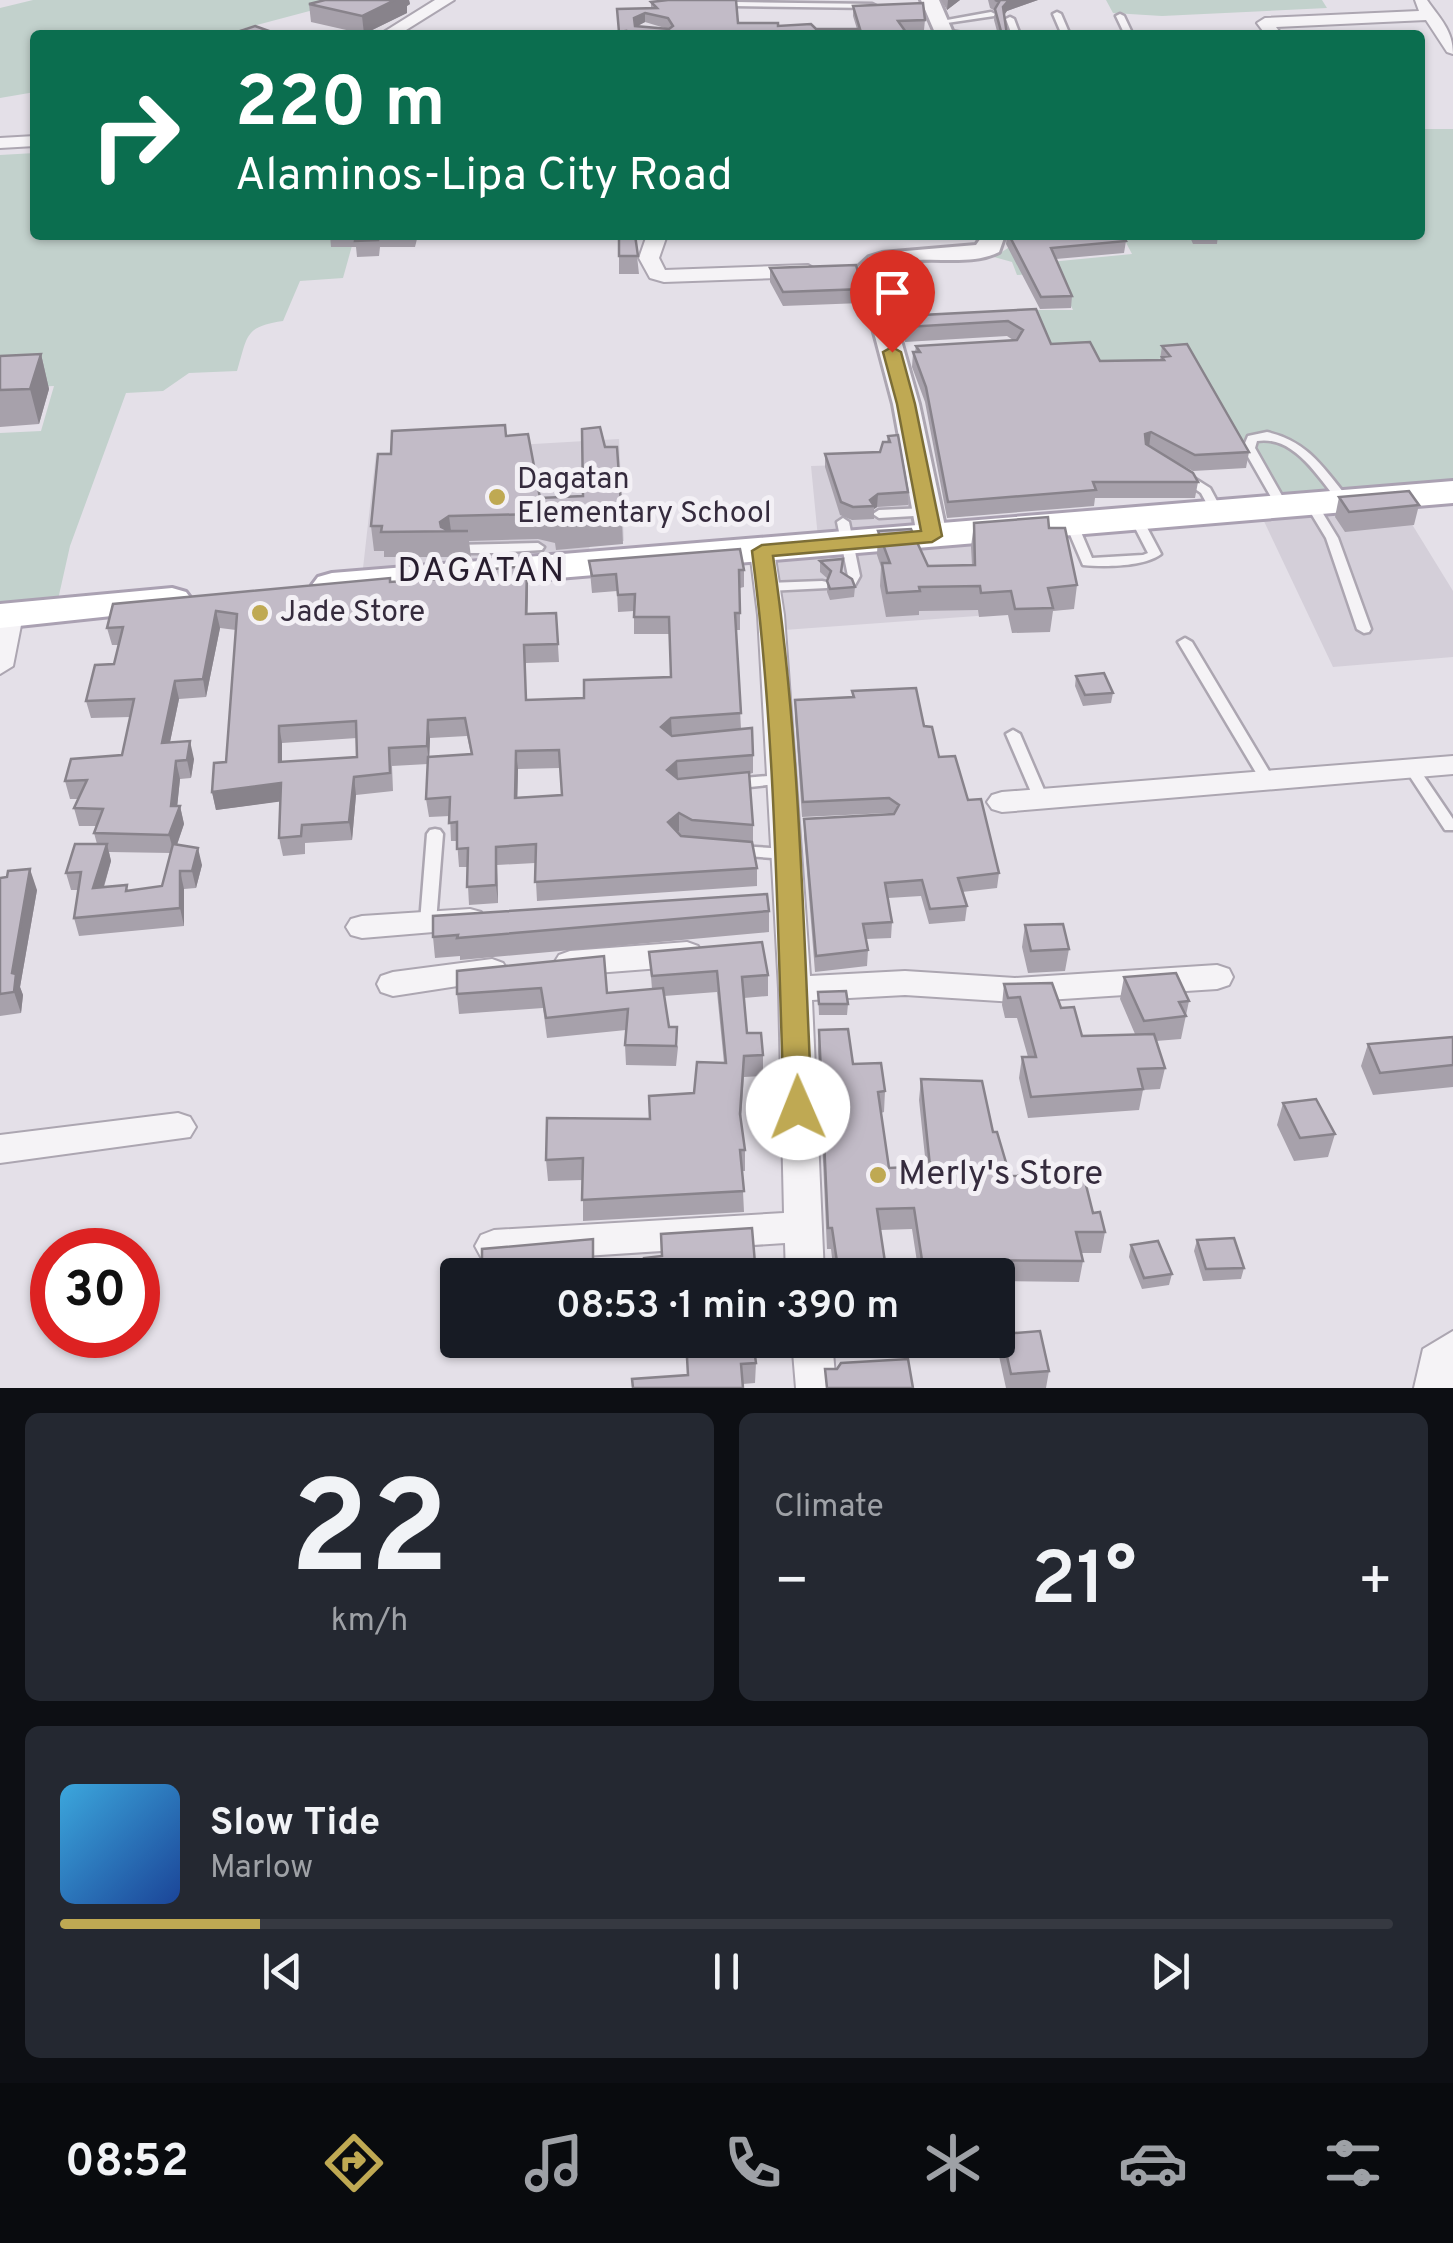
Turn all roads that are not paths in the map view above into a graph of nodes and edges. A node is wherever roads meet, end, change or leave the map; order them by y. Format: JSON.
{"nodes":[{"id":1,"x":446,"y":0,"type":"edge"},
{"id":2,"x":1420,"y":0,"type":"edge"},
{"id":3,"x":736,"y":4,"type":"edge"},
{"id":4,"x":887,"y":6,"type":"edge"},
{"id":5,"x":990,"y":14,"type":"dead end"},
{"id":6,"x":1057,"y":14,"type":"dead end"},
{"id":7,"x":1429,"y":15,"type":"junction"},
{"id":8,"x":1120,"y":16,"type":"dead end"},
{"id":9,"x":1010,"y":19,"type":"dead end"},
{"id":10,"x":939,"y":20,"type":"edge"},
{"id":11,"x":396,"y":30,"type":"edge"},
{"id":12,"x":1014,"y":30,"type":"edge"},
{"id":13,"x":1064,"y":30,"type":"edge"},
{"id":14,"x":1127,"y":30,"type":"edge"},
{"id":15,"x":1283,"y":30,"type":"edge"},
{"id":16,"x":1425,"y":35,"type":"edge"},
{"id":17,"x":1452,"y":41,"type":"edge"},
{"id":18,"x":30,"y":141,"type":"edge"},
{"id":19,"x":0,"y":144,"type":"edge"},
{"id":20,"x":655,"y":240,"type":"edge"},
{"id":21,"x":993,"y":240,"type":"edge"},
{"id":22,"x":850,"y":269,"type":"junction"},
{"id":23,"x":1170,"y":467,"type":"edge"},
{"id":24,"x":1453,"y":492,"type":"edge"},
{"id":25,"x":1313,"y":505,"type":"junction"},
{"id":26,"x":879,"y":514,"type":"dead end"},
{"id":27,"x":1218,"y":514,"type":"junction"},
{"id":28,"x":930,"y":524,"type":"junction"},
{"id":29,"x":846,"y":533,"type":"junction"},
{"id":30,"x":538,"y":547,"type":"dead end"},
{"id":31,"x":452,"y":549,"type":"edge"},
{"id":32,"x":500,"y":559,"type":"junction"},
{"id":33,"x":765,"y":569,"type":"junction"},
{"id":34,"x":850,"y":582,"type":"edge"},
{"id":35,"x":822,"y":584,"type":"dead end"},
{"id":36,"x":297,"y":588,"type":"edge"},
{"id":37,"x":204,"y":597,"type":"edge"},
{"id":38,"x":5,"y":615,"type":"edge"},
{"id":39,"x":1364,"y":629,"type":"dead end"},
{"id":40,"x":1185,"y":642,"type":"dead end"},
{"id":41,"x":0,"y":666,"type":"edge"},
{"id":42,"x":1013,"y":734,"type":"dead end"},
{"id":43,"x":1453,"y":765,"type":"edge"},
{"id":44,"x":1412,"y":768,"type":"junction"},
{"id":45,"x":780,"y":780,"type":"junction"},
{"id":46,"x":1268,"y":781,"type":"junction"},
{"id":47,"x":712,"y":786,"type":"edge"},
{"id":48,"x":1040,"y":799,"type":"junction"},
{"id":49,"x":1002,"y":802,"type":"dead end"},
{"id":50,"x":1450,"y":826,"type":"dead end"},
{"id":51,"x":435,"y":834,"type":"dead end"},
{"id":52,"x":791,"y":836,"type":"junction"},
{"id":53,"x":717,"y":849,"type":"edge"},
{"id":54,"x":790,"y":899,"type":"junction"},
{"id":55,"x":750,"y":902,"type":"edge"},
{"id":56,"x":500,"y":918,"type":"edge"},
{"id":57,"x":428,"y":922,"type":"junction"},
{"id":58,"x":362,"y":926,"type":"dead end"},
{"id":59,"x":793,"y":945,"type":"junction"},
{"id":60,"x":753,"y":948,"type":"edge"},
{"id":61,"x":714,"y":952,"type":"edge"},
{"id":62,"x":1217,"y":977,"type":"dead end"},
{"id":63,"x":393,"y":984,"type":"dead end"},
{"id":64,"x":796,"y":988,"type":"junction"},
{"id":65,"x":178,"y":1127,"type":"dead end"},
{"id":66,"x":0,"y":1149,"type":"edge"},
{"id":67,"x":801,"y":1227,"type":"junction"},
{"id":68,"x":494,"y":1246,"type":"edge"},
{"id":69,"x":804,"y":1258,"type":"edge"},
{"id":70,"x":1453,"y":1348,"type":"edge"},
{"id":71,"x":814,"y":1358,"type":"edge"},
{"id":72,"x":816,"y":1388,"type":"edge"},
{"id":73,"x":1434,"y":1388,"type":"edge"}],
"edges":[{"from":1,"to":11,"type":"street"},
{"from":2,"to":7,"type":"street"},
{"from":3,"to":4,"type":"lane"},
{"from":5,"to":10,"type":"lane"},
{"from":6,"to":13,"type":"lane"},
{"from":7,"to":15,"type":"street"},
{"from":7,"to":17,"type":"street"},
{"from":8,"to":14,"type":"lane"},
{"from":9,"to":12,"type":"lane"},
{"from":16,"to":17,"type":"street"},
{"from":18,"to":19,"type":"street"},
{"from":20,"to":22,"type":"street"},
{"from":21,"to":22,"type":"street"},
{"from":22,"to":28,"type":"street"},
{"from":23,"to":27,"type":"lane"},
{"from":24,"to":25,"type":"main road"},
{"from":25,"to":25,"type":"lane"},
{"from":25,"to":27,"type":"main road"},
{"from":25,"to":39,"type":"lane"},
{"from":26,"to":28,"type":"lane"},
{"from":27,"to":28,"type":"main road"},
{"from":28,"to":29,"type":"main road"},
{"from":29,"to":33,"type":"main road"},
{"from":29,"to":34,"type":"lane"},
{"from":30,"to":32,"type":"lane"},
{"from":31,"to":32,"type":"lane"},
{"from":32,"to":33,"type":"main road"},
{"from":32,"to":36,"type":"main road"},
{"from":33,"to":35,"type":"lane"},
{"from":33,"to":45,"type":"street"},
{"from":37,"to":38,"type":"main road"},
{"from":38,"to":41,"type":"street"},
{"from":40,"to":46,"type":"lane"},
{"from":42,"to":48,"type":"lane"},
{"from":43,"to":44,"type":"street"},
{"from":44,"to":46,"type":"street"},
{"from":44,"to":50,"type":"lane"},
{"from":45,"to":47,"type":"lane"},
{"from":45,"to":52,"type":"street"},
{"from":46,"to":48,"type":"street"},
{"from":48,"to":49,"type":"street"},
{"from":51,"to":57,"type":"lane"},
{"from":52,"to":53,"type":"lane"},
{"from":52,"to":54,"type":"street"},
{"from":54,"to":55,"type":"street"},
{"from":54,"to":59,"type":"street"},
{"from":56,"to":57,"type":"street"},
{"from":57,"to":58,"type":"street"},
{"from":59,"to":60,"type":"street"},
{"from":59,"to":64,"type":"street"},
{"from":61,"to":63,"type":"street"},
{"from":62,"to":64,"type":"street"},
{"from":64,"to":67,"type":"street"},
{"from":65,"to":66,"type":"street"},
{"from":67,"to":68,"type":"street"},
{"from":67,"to":69,"type":"street"},
{"from":70,"to":73,"type":"street"},
{"from":71,"to":72,"type":"street"}]}
